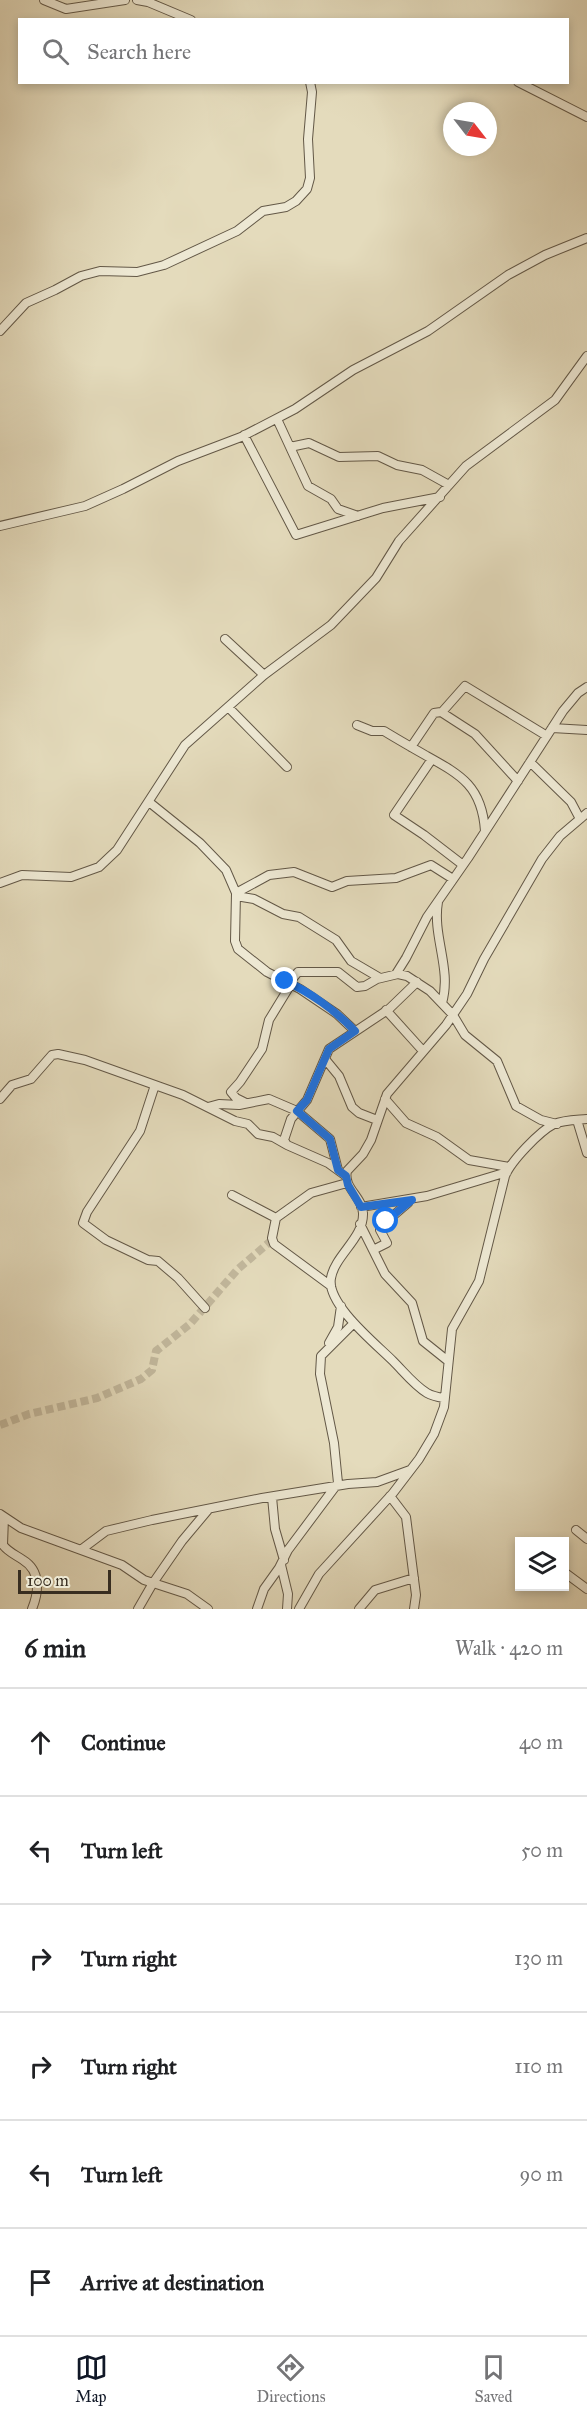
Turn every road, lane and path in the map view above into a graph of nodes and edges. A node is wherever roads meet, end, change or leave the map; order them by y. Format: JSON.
{"nodes":[{"id":1,"x":44,"y":0,"type":"edge"},
{"id":2,"x":125,"y":0,"type":"edge"},
{"id":3,"x":137,"y":0,"type":"edge"},
{"id":4,"x":146,"y":1,"type":"edge"},
{"id":5,"x":186,"y":18,"type":"edge"},
{"id":6,"x":310,"y":84,"type":"edge"},
{"id":7,"x":522,"y":84,"type":"edge"},
{"id":8,"x":587,"y":117,"type":"edge"},
{"id":9,"x":587,"y":237,"type":"edge"},
{"id":10,"x":0,"y":331,"type":"edge"},
{"id":11,"x":587,"y":356,"type":"edge"},
{"id":12,"x":277,"y":419,"type":"junction"},
{"id":13,"x":244,"y":435,"type":"junction"},
{"id":14,"x":290,"y":447,"type":"junction"},
{"id":15,"x":449,"y":485,"type":"junction"},
{"id":16,"x":440,"y":497,"type":"junction"},
{"id":17,"x":359,"y":516,"type":"junction"},
{"id":18,"x":0,"y":526,"type":"edge"},
{"id":19,"x":225,"y":639,"type":"dead end"},
{"id":20,"x":264,"y":675,"type":"junction"},
{"id":21,"x":587,"y":687,"type":"edge"},
{"id":22,"x":228,"y":707,"type":"junction"},
{"id":23,"x":442,"y":712,"type":"junction"},
{"id":24,"x":357,"y":725,"type":"dead end"},
{"id":25,"x":552,"y":728,"type":"junction"},
{"id":26,"x":587,"y":730,"type":"edge"},
{"id":27,"x":546,"y":736,"type":"junction"},
{"id":28,"x":411,"y":747,"type":"junction"},
{"id":29,"x":432,"y":759,"type":"junction"},
{"id":30,"x":530,"y":762,"type":"junction"},
{"id":31,"x":287,"y":767,"type":"dead end"},
{"id":32,"x":518,"y":781,"type":"junction"},
{"id":33,"x":148,"y":802,"type":"junction"},
{"id":34,"x":587,"y":813,"type":"edge"},
{"id":35,"x":580,"y":819,"type":"junction"},
{"id":36,"x":485,"y":831,"type":"junction"},
{"id":37,"x":463,"y":865,"type":"junction"},
{"id":38,"x":453,"y":879,"type":"junction"},
{"id":39,"x":0,"y":883,"type":"edge"},
{"id":40,"x":236,"y":895,"type":"junction"},
{"id":41,"x":439,"y":898,"type":"junction"},
{"id":42,"x":396,"y":974,"type":"junction"},
{"id":43,"x":380,"y":978,"type":"junction"},
{"id":44,"x":417,"y":982,"type":"junction"},
{"id":45,"x":290,"y":984,"type":"junction"},
{"id":46,"x":442,"y":1003,"type":"junction"},
{"id":47,"x":386,"y":1010,"type":"junction"},
{"id":48,"x":453,"y":1015,"type":"junction"},
{"id":49,"x":355,"y":1031,"type":"junction"},
{"id":50,"x":423,"y":1052,"type":"junction"},
{"id":51,"x":325,"y":1059,"type":"junction"},
{"id":52,"x":154,"y":1085,"type":"junction"},
{"id":53,"x":385,"y":1099,"type":"junction"},
{"id":54,"x":0,"y":1100,"type":"edge"},
{"id":55,"x":248,"y":1103,"type":"junction"},
{"id":56,"x":208,"y":1107,"type":"junction"},
{"id":57,"x":297,"y":1111,"type":"junction"},
{"id":58,"x":587,"y":1119,"type":"edge"},
{"id":59,"x":377,"y":1120,"type":"junction"},
{"id":60,"x":577,"y":1120,"type":"junction"},
{"id":61,"x":557,"y":1124,"type":"junction"},
{"id":62,"x":287,"y":1145,"type":"junction"},
{"id":63,"x":587,"y":1153,"type":"edge"},
{"id":64,"x":508,"y":1169,"type":"junction"},
{"id":65,"x":338,"y":1170,"type":"junction"},
{"id":66,"x":347,"y":1179,"type":"junction"},
{"id":67,"x":232,"y":1195,"type":"dead end"},
{"id":68,"x":412,"y":1200,"type":"junction"},
{"id":69,"x":361,"y":1207,"type":"junction"},
{"id":70,"x":276,"y":1218,"type":"junction"},
{"id":71,"x":360,"y":1224,"type":"junction"},
{"id":72,"x":373,"y":1250,"type":"junction"},
{"id":73,"x":331,"y":1286,"type":"junction"},
{"id":74,"x":341,"y":1306,"type":"junction"},
{"id":75,"x":205,"y":1308,"type":"dead end"},
{"id":76,"x":354,"y":1323,"type":"junction"},
{"id":77,"x":324,"y":1352,"type":"junction"},
{"id":78,"x":448,"y":1361,"type":"junction"},
{"id":79,"x":444,"y":1398,"type":"junction"},
{"id":80,"x":411,"y":1469,"type":"junction"},
{"id":81,"x":336,"y":1486,"type":"junction"},
{"id":82,"x":390,"y":1496,"type":"junction"},
{"id":83,"x":272,"y":1497,"type":"junction"},
{"id":84,"x":208,"y":1510,"type":"junction"},
{"id":85,"x":2,"y":1516,"type":"edge"},
{"id":86,"x":576,"y":1530,"type":"dead end"},
{"id":87,"x":587,"y":1539,"type":"edge"},
{"id":88,"x":82,"y":1549,"type":"junction"},
{"id":89,"x":283,"y":1563,"type":"junction"},
{"id":90,"x":569,"y":1576,"type":"edge"},
{"id":91,"x":414,"y":1578,"type":"junction"},
{"id":92,"x":153,"y":1583,"type":"junction"},
{"id":93,"x":587,"y":1589,"type":"edge"},
{"id":94,"x":32,"y":1609,"type":"edge"},
{"id":95,"x":138,"y":1609,"type":"edge"},
{"id":96,"x":208,"y":1609,"type":"edge"},
{"id":97,"x":256,"y":1609,"type":"edge"},
{"id":98,"x":287,"y":1609,"type":"edge"},
{"id":99,"x":299,"y":1609,"type":"edge"},
{"id":100,"x":359,"y":1609,"type":"edge"},
{"id":101,"x":414,"y":1609,"type":"edge"}],
"edges":[{"from":1,"to":2,"type":"street"},
{"from":3,"to":4,"type":"street"},
{"from":4,"to":5,"type":"street"},
{"from":6,"to":10,"type":"street"},
{"from":7,"to":8,"type":"street"},
{"from":9,"to":12,"type":"street"},
{"from":11,"to":15,"type":"street"},
{"from":12,"to":13,"type":"street"},
{"from":12,"to":14,"type":"street"},
{"from":13,"to":17,"type":"street"},
{"from":13,"to":18,"type":"street"},
{"from":14,"to":15,"type":"street"},
{"from":14,"to":17,"type":"street"},
{"from":15,"to":16,"type":"street"},
{"from":16,"to":17,"type":"street"},
{"from":16,"to":20,"type":"street"},
{"from":19,"to":20,"type":"street"},
{"from":20,"to":22,"type":"street"},
{"from":21,"to":25,"type":"street"},
{"from":22,"to":31,"type":"street"},
{"from":22,"to":33,"type":"street"},
{"from":23,"to":27,"type":"street"},
{"from":23,"to":28,"type":"street"},
{"from":23,"to":32,"type":"street"},
{"from":24,"to":28,"type":"street"},
{"from":25,"to":26,"type":"street"},
{"from":25,"to":27,"type":"street"},
{"from":27,"to":30,"type":"street"},
{"from":28,"to":29,"type":"street"},
{"from":29,"to":36,"type":"street"},
{"from":29,"to":37,"type":"street"},
{"from":30,"to":32,"type":"street"},
{"from":30,"to":35,"type":"street"},
{"from":32,"to":36,"type":"street"},
{"from":33,"to":39,"type":"street"},
{"from":33,"to":40,"type":"street"},
{"from":34,"to":35,"type":"street"},
{"from":35,"to":48,"type":"street"},
{"from":36,"to":37,"type":"street"},
{"from":37,"to":38,"type":"street"},
{"from":38,"to":40,"type":"street"},
{"from":38,"to":41,"type":"street"},
{"from":40,"to":43,"type":"street"},
{"from":40,"to":45,"type":"street"},
{"from":41,"to":42,"type":"street"},
{"from":41,"to":46,"type":"street"},
{"from":42,"to":43,"type":"street"},
{"from":42,"to":44,"type":"street"},
{"from":43,"to":45,"type":"street"},
{"from":44,"to":46,"type":"street"},
{"from":44,"to":47,"type":"street"},
{"from":45,"to":49,"type":"street"},
{"from":45,"to":55,"type":"street"},
{"from":46,"to":48,"type":"street"},
{"from":47,"to":49,"type":"street"},
{"from":47,"to":50,"type":"street"},
{"from":48,"to":50,"type":"street"},
{"from":48,"to":61,"type":"street"},
{"from":49,"to":51,"type":"street"},
{"from":50,"to":53,"type":"street"},
{"from":51,"to":57,"type":"street"},
{"from":51,"to":59,"type":"street"},
{"from":52,"to":54,"type":"street"},
{"from":52,"to":56,"type":"street"},
{"from":52,"to":75,"type":"street"},
{"from":53,"to":59,"type":"street"},
{"from":53,"to":64,"type":"street"},
{"from":55,"to":56,"type":"street"},
{"from":55,"to":57,"type":"street"},
{"from":56,"to":62,"type":"street"},
{"from":57,"to":62,"type":"street"},
{"from":57,"to":65,"type":"street"},
{"from":58,"to":60,"type":"street"},
{"from":59,"to":66,"type":"street"},
{"from":60,"to":61,"type":"street"},
{"from":60,"to":63,"type":"street"},
{"from":61,"to":64,"type":"street"},
{"from":62,"to":65,"type":"street"},
{"from":64,"to":68,"type":"street"},
{"from":64,"to":78,"type":"street"},
{"from":65,"to":66,"type":"street"},
{"from":66,"to":69,"type":"street"},
{"from":66,"to":70,"type":"street"},
{"from":67,"to":70,"type":"street"},
{"from":68,"to":69,"type":"street"},
{"from":68,"to":72,"type":"street"},
{"from":69,"to":71,"type":"street"},
{"from":70,"to":73,"type":"street"},
{"from":71,"to":72,"type":"street"},
{"from":71,"to":73,"type":"street"},
{"from":72,"to":78,"type":"street"},
{"from":73,"to":74,"type":"street"},
{"from":74,"to":76,"type":"street"},
{"from":74,"to":77,"type":"street"},
{"from":76,"to":77,"type":"street"},
{"from":76,"to":79,"type":"street"},
{"from":77,"to":81,"type":"street"},
{"from":78,"to":79,"type":"street"},
{"from":79,"to":80,"type":"street"},
{"from":80,"to":81,"type":"street"},
{"from":80,"to":82,"type":"street"},
{"from":81,"to":83,"type":"street"},
{"from":81,"to":89,"type":"street"},
{"from":82,"to":91,"type":"street"},
{"from":82,"to":99,"type":"street"},
{"from":83,"to":84,"type":"street"},
{"from":83,"to":89,"type":"street"},
{"from":84,"to":88,"type":"street"},
{"from":84,"to":92,"type":"street"},
{"from":85,"to":88,"type":"street"},
{"from":85,"to":94,"type":"street"},
{"from":86,"to":87,"type":"street"},
{"from":88,"to":92,"type":"street"},
{"from":89,"to":97,"type":"street"},
{"from":89,"to":98,"type":"street"},
{"from":90,"to":93,"type":"street"},
{"from":91,"to":100,"type":"street"},
{"from":91,"to":101,"type":"street"},
{"from":92,"to":95,"type":"street"},
{"from":92,"to":96,"type":"street"}]}
